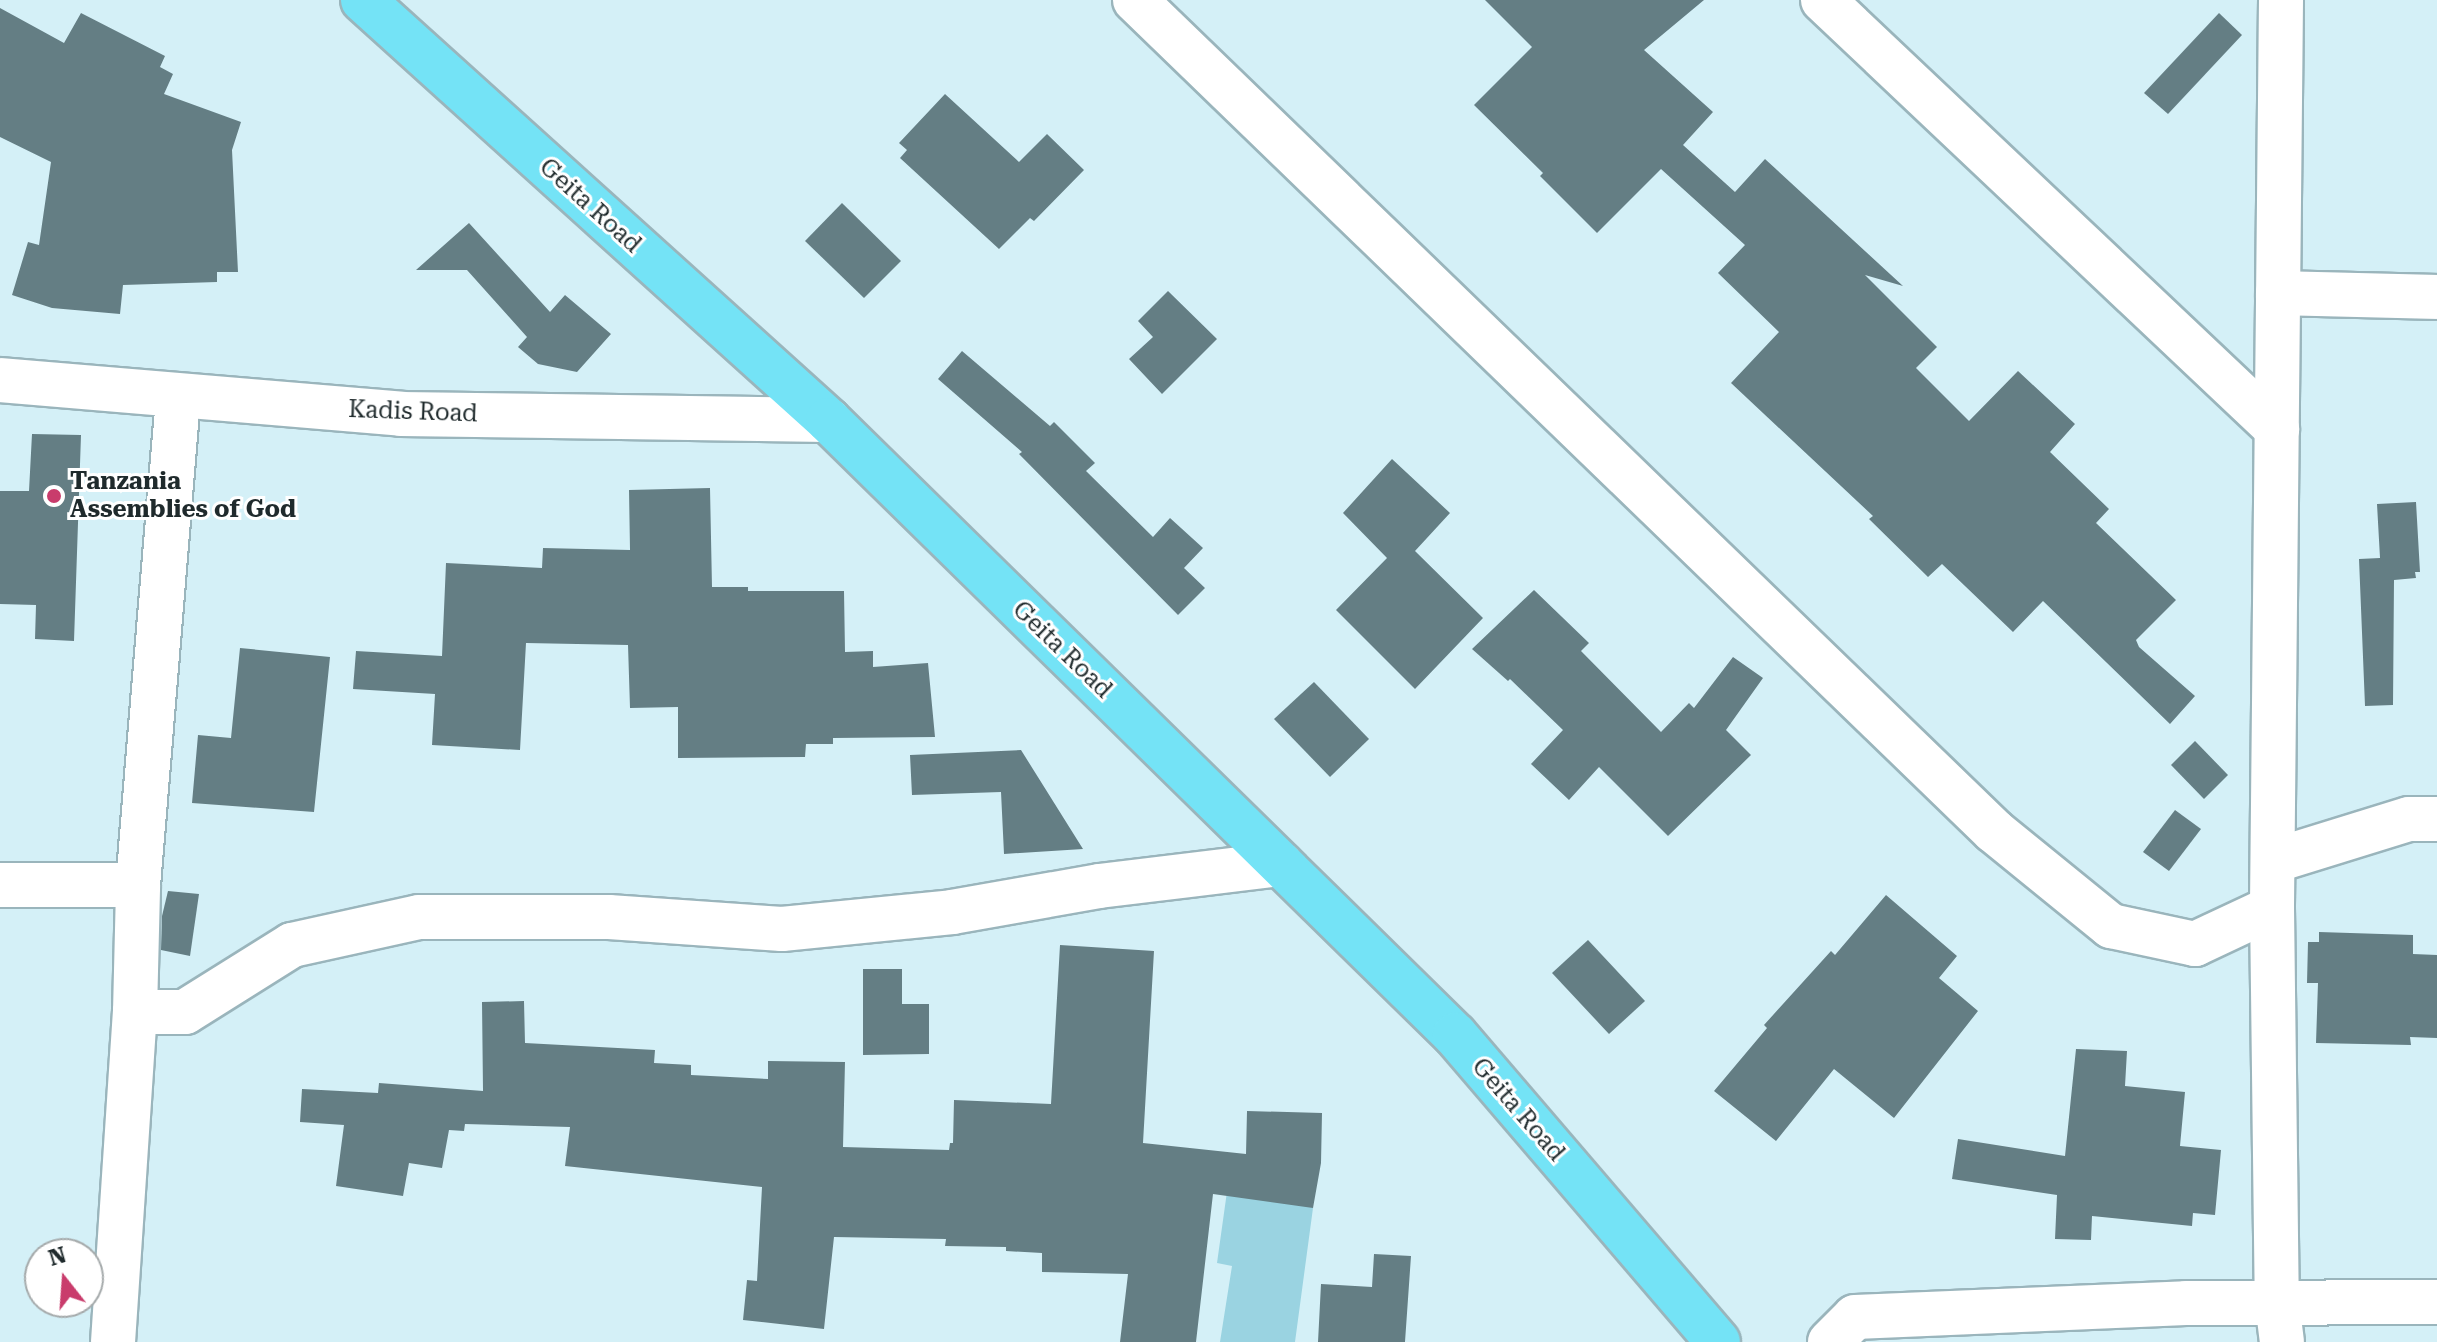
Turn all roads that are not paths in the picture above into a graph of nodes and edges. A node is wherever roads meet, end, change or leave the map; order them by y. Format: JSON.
{"nodes":[{"id":1,"x":363,"y":0,"type":"edge"},
{"id":2,"x":1135,"y":0,"type":"edge"},
{"id":3,"x":1823,"y":0,"type":"edge"},
{"id":4,"x":2281,"y":0,"type":"edge"},
{"id":5,"x":2278,"y":293,"type":"junction"},
{"id":6,"x":2437,"y":297,"type":"edge"},
{"id":7,"x":7,"y":375,"type":"edge"},
{"id":8,"x":178,"y":397,"type":"junction"},
{"id":9,"x":828,"y":420,"type":"junction"},
{"id":10,"x":2277,"y":429,"type":"junction"},
{"id":11,"x":2437,"y":819,"type":"edge"},
{"id":12,"x":2273,"y":861,"type":"junction"},
{"id":13,"x":1281,"y":864,"type":"junction"},
{"id":14,"x":0,"y":885,"type":"edge"},
{"id":15,"x":138,"y":885,"type":"junction"},
{"id":16,"x":2272,"y":908,"type":"junction"},
{"id":17,"x":135,"y":1012,"type":"junction"},
{"id":18,"x":2437,"y":1302,"type":"edge"},
{"id":19,"x":2280,"y":1322,"type":"edge"},
{"id":20,"x":113,"y":1342,"type":"edge"},
{"id":21,"x":1718,"y":1342,"type":"edge"},
{"id":22,"x":1830,"y":1342,"type":"edge"}],
"edges":[{"from":1,"to":9,"type":"main road","name":"Geita Road"},
{"from":2,"to":16,"type":"street"},
{"from":3,"to":10,"type":"street"},
{"from":4,"to":5,"type":"street"},
{"from":5,"to":6,"type":"street"},
{"from":5,"to":10,"type":"street"},
{"from":7,"to":8,"type":"street","name":"Kadis Road"},
{"from":8,"to":9,"type":"street","name":"Kadis Road"},
{"from":8,"to":15,"type":"street"},
{"from":9,"to":13,"type":"main road","name":"Geita Road"},
{"from":10,"to":12,"type":"street"},
{"from":11,"to":12,"type":"street"},
{"from":12,"to":16,"type":"street"},
{"from":13,"to":17,"type":"street"},
{"from":13,"to":21,"type":"main road","name":"Geita Road"},
{"from":14,"to":15,"type":"street"},
{"from":15,"to":17,"type":"street"},
{"from":16,"to":19,"type":"street"},
{"from":17,"to":20,"type":"street"},
{"from":18,"to":19,"type":"street"},
{"from":19,"to":22,"type":"street"}]}
